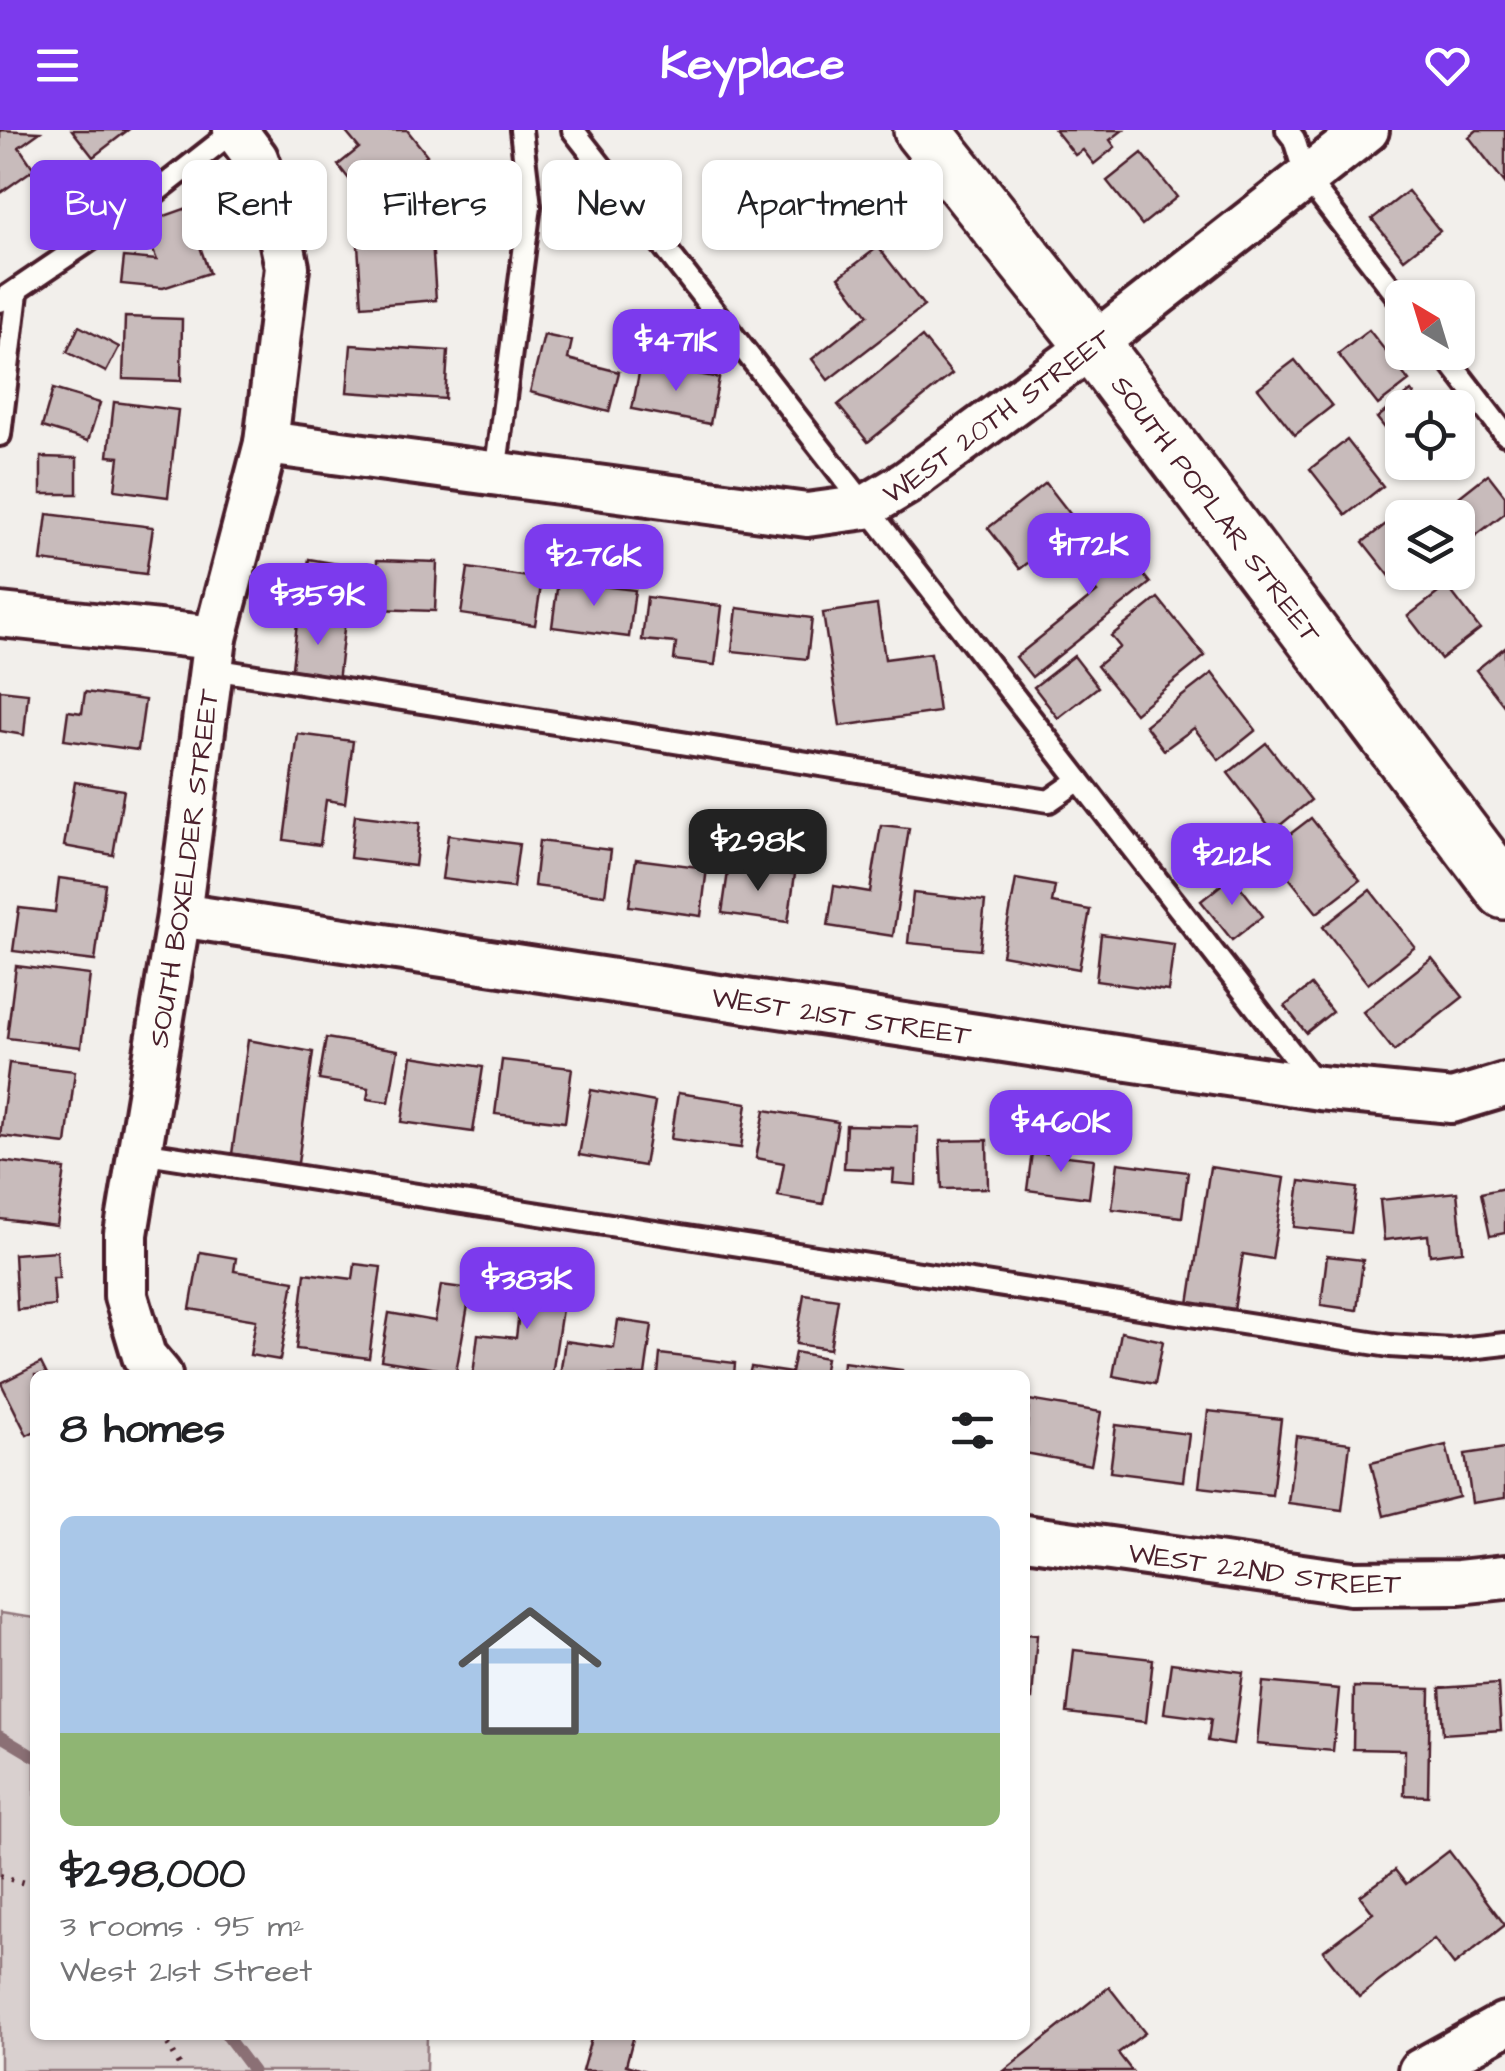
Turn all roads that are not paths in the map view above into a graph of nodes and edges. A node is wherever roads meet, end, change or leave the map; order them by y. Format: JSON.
{"nodes":[{"id":1,"x":235,"y":130,"type":"edge"},
{"id":2,"x":521,"y":130,"type":"edge"},
{"id":3,"x":572,"y":130,"type":"edge"},
{"id":4,"x":922,"y":130,"type":"edge"},
{"id":5,"x":1288,"y":130,"type":"edge"},
{"id":6,"x":1366,"y":130,"type":"edge"},
{"id":7,"x":1306,"y":178,"type":"junction"},
{"id":8,"x":1385,"y":280,"type":"edge"},
{"id":9,"x":8,"y":297,"type":"edge"},
{"id":10,"x":1093,"y":345,"type":"junction"},
{"id":11,"x":1456,"y":370,"type":"edge"},
{"id":12,"x":1505,"y":434,"type":"edge"},
{"id":13,"x":0,"y":435,"type":"edge"},
{"id":14,"x":266,"y":443,"type":"junction"},
{"id":15,"x":496,"y":474,"type":"junction"},
{"id":16,"x":866,"y":507,"type":"junction"},
{"id":17,"x":0,"y":615,"type":"edge"},
{"id":18,"x":214,"y":654,"type":"junction"},
{"id":19,"x":1079,"y":780,"type":"junction"},
{"id":20,"x":1505,"y":891,"type":"edge"},
{"id":21,"x":179,"y":915,"type":"junction"},
{"id":22,"x":1505,"y":1086,"type":"edge"},
{"id":23,"x":1320,"y":1088,"type":"junction"},
{"id":24,"x":140,"y":1152,"type":"junction"},
{"id":25,"x":1505,"y":1344,"type":"edge"},
{"id":26,"x":156,"y":1370,"type":"edge"},
{"id":27,"x":1030,"y":1538,"type":"edge"},
{"id":28,"x":1505,"y":1577,"type":"edge"},
{"id":29,"x":1505,"y":2024,"type":"edge"},
{"id":30,"x":1420,"y":2071,"type":"edge"}],
"edges":[{"from":1,"to":9,"type":"lane"},
{"from":1,"to":14,"type":"street","name":"SOUTH BOXELDER STREET"},
{"from":2,"to":15,"type":"lane"},
{"from":3,"to":16,"type":"lane"},
{"from":4,"to":10,"type":"main road","name":"SOUTH POPLAR STREET"},
{"from":5,"to":7,"type":"lane"},
{"from":6,"to":7,"type":"street","name":"WEST 20TH STREET"},
{"from":7,"to":8,"type":"lane"},
{"from":7,"to":10,"type":"street","name":"WEST 20TH STREET"},
{"from":9,"to":13,"type":"lane"},
{"from":10,"to":16,"type":"street","name":"WEST 20TH STREET"},
{"from":10,"to":20,"type":"main road","name":"SOUTH POPLAR STREET"},
{"from":11,"to":12,"type":"lane"},
{"from":14,"to":15,"type":"street","name":"WEST 20TH STREET"},
{"from":14,"to":18,"type":"street","name":"SOUTH BOXELDER STREET"},
{"from":15,"to":16,"type":"street","name":"WEST 20TH STREET"},
{"from":16,"to":19,"type":"lane"},
{"from":17,"to":18,"type":"street"},
{"from":18,"to":19,"type":"lane"},
{"from":18,"to":21,"type":"street","name":"SOUTH BOXELDER STREET"},
{"from":19,"to":23,"type":"lane"},
{"from":21,"to":23,"type":"street","name":"WEST 21ST STREET"},
{"from":21,"to":24,"type":"street","name":"SOUTH BOXELDER STREET"},
{"from":22,"to":23,"type":"street","name":"WEST 21ST STREET"},
{"from":24,"to":25,"type":"lane"},
{"from":24,"to":26,"type":"street","name":"SOUTH BOXELDER STREET"},
{"from":27,"to":28,"type":"street","name":"WEST 22ND STREET"},
{"from":29,"to":30,"type":"street"}]}
